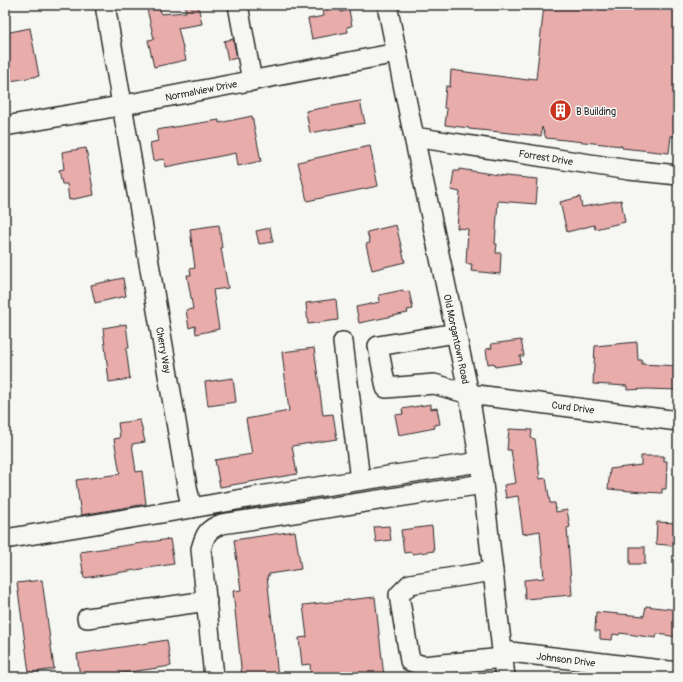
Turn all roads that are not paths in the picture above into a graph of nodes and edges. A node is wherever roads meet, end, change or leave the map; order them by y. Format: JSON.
{"nodes":[{"id":1,"x":105,"y":5,"type":"edge"},
{"id":2,"x":238,"y":5,"type":"edge"},
{"id":3,"x":387,"y":5,"type":"edge"},
{"id":4,"x":397,"y":54,"type":"junction"},
{"id":5,"x":252,"y":81,"type":"junction"},
{"id":6,"x":122,"y":105,"type":"junction"},
{"id":7,"x":5,"y":126,"type":"edge"},
{"id":8,"x":414,"y":137,"type":"junction"},
{"id":9,"x":678,"y":175,"type":"edge"},
{"id":10,"x":456,"y":333,"type":"junction"},
{"id":11,"x":343,"y":342,"type":"dead end"},
{"id":12,"x":469,"y":394,"type":"junction"},
{"id":13,"x":678,"y":421,"type":"edge"},
{"id":14,"x":479,"y":462,"type":"junction"},
{"id":15,"x":360,"y":480,"type":"junction"},
{"id":16,"x":483,"y":484,"type":"junction"},
{"id":17,"x":192,"y":508,"type":"junction"},
{"id":18,"x":5,"y":539,"type":"edge"},
{"id":19,"x":493,"y":571,"type":"junction"},
{"id":20,"x":206,"y":601,"type":"junction"},
{"id":21,"x":87,"y":618,"type":"dead end"},
{"id":22,"x":502,"y":655,"type":"junction"},
{"id":23,"x":478,"y":669,"type":"edge"},
{"id":24,"x":678,"y":672,"type":"edge"},
{"id":25,"x":214,"y":677,"type":"edge"},
{"id":26,"x":505,"y":677,"type":"edge"}],
"edges":[{"from":1,"to":6,"type":"street","name":"Cherry Way"},
{"from":2,"to":5,"type":"street"},
{"from":3,"to":4,"type":"street","name":"Old Morgantown Road"},
{"from":4,"to":5,"type":"street","name":"Normalview Drive"},
{"from":4,"to":8,"type":"street","name":"Old Morgantown Road"},
{"from":5,"to":6,"type":"street","name":"Normalview Drive"},
{"from":6,"to":7,"type":"street","name":"Normalview Drive"},
{"from":6,"to":17,"type":"street","name":"Cherry Way"},
{"from":8,"to":9,"type":"street","name":"Forrest Drive"},
{"from":8,"to":10,"type":"street","name":"Old Morgantown Road"},
{"from":10,"to":12,"type":"street","name":"Old Morgantown Road"},
{"from":10,"to":12,"type":"street","name":"Curd Drive"},
{"from":11,"to":15,"type":"street"},
{"from":12,"to":13,"type":"street","name":"Curd Drive"},
{"from":12,"to":14,"type":"street","name":"Old Morgantown Road"},
{"from":14,"to":15,"type":"street"},
{"from":14,"to":16,"type":"street","name":"Old Morgantown Road"},
{"from":15,"to":17,"type":"street"},
{"from":16,"to":19,"type":"street","name":"Old Morgantown Road"},
{"from":16,"to":20,"type":"street"},
{"from":17,"to":18,"type":"street"},
{"from":19,"to":22,"type":"street","name":"Old Morgantown Road"},
{"from":19,"to":23,"type":"street","name":"Johnson Drive"},
{"from":20,"to":21,"type":"street"},
{"from":20,"to":25,"type":"street"},
{"from":22,"to":23,"type":"street","name":"Johnson Drive"},
{"from":22,"to":24,"type":"street","name":"Johnson Drive"},
{"from":22,"to":26,"type":"street","name":"Old Morgantown Road"}]}
